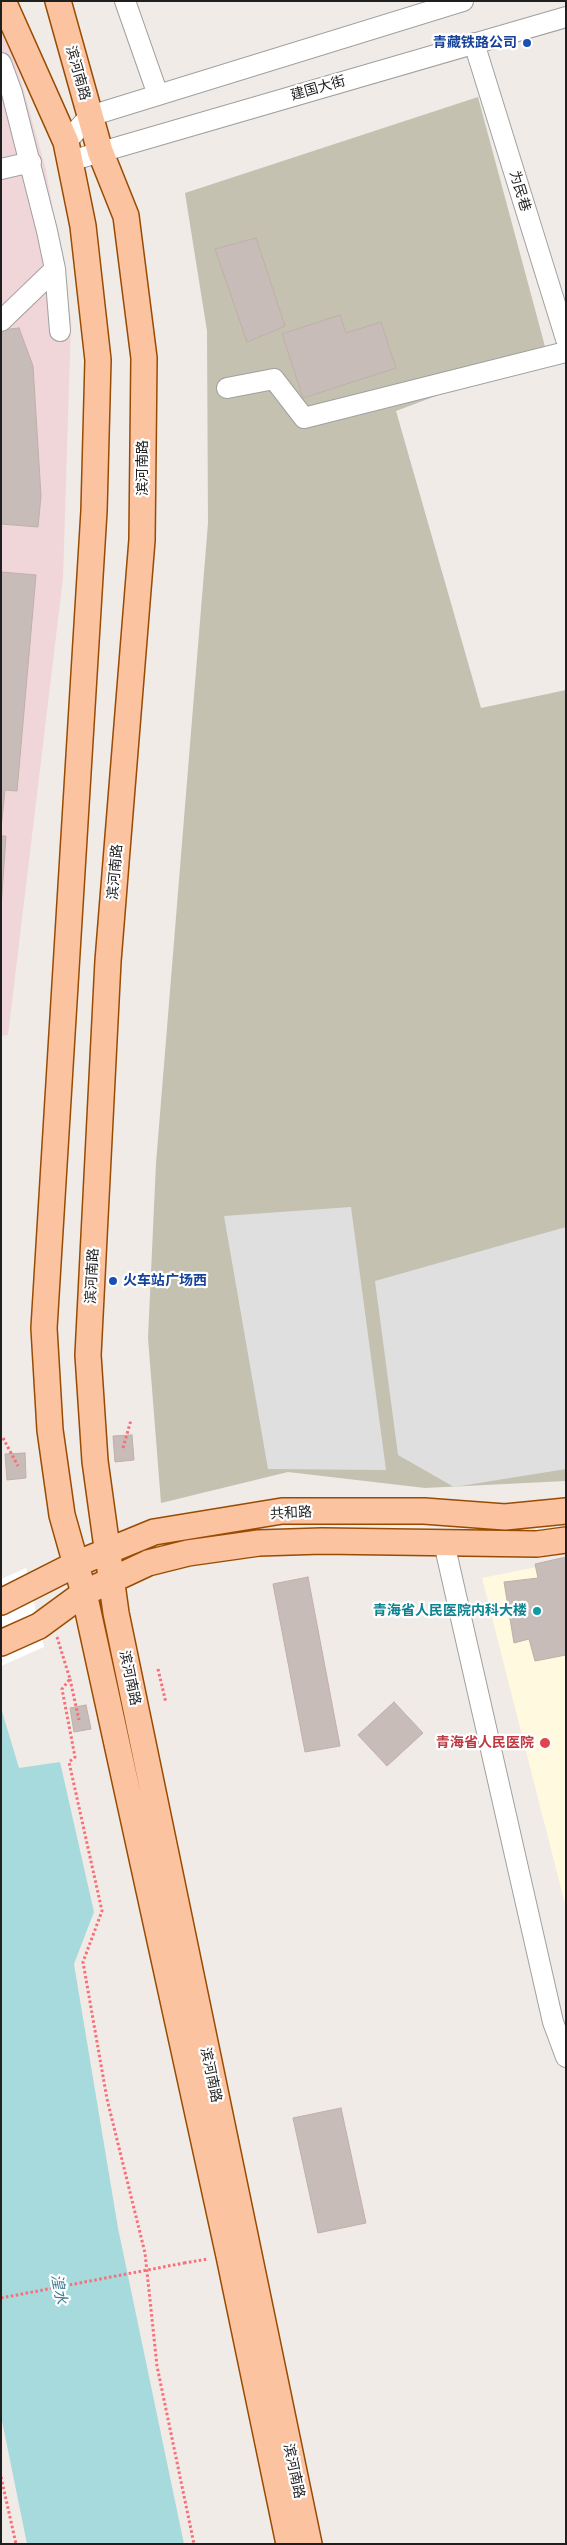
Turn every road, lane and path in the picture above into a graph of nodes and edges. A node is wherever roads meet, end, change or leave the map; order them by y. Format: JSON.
{"nodes":[{"id":1,"x":4,"y":1,"type":"edge"},
{"id":2,"x":58,"y":1,"type":"edge"},
{"id":3,"x":125,"y":1,"type":"edge"},
{"id":4,"x":463,"y":1,"type":"edge"},
{"id":5,"x":566,"y":16,"type":"edge"},
{"id":6,"x":474,"y":43,"type":"junction"},
{"id":7,"x":1,"y":63,"type":"edge"},
{"id":8,"x":158,"y":95,"type":"junction"},
{"id":9,"x":90,"y":116,"type":"junction"},
{"id":10,"x":68,"y":151,"type":"junction"},
{"id":11,"x":100,"y":151,"type":"junction"},
{"id":12,"x":31,"y":162,"type":"junction"},
{"id":13,"x":1,"y":170,"type":"edge"},
{"id":14,"x":55,"y":269,"type":"junction"},
{"id":15,"x":1,"y":321,"type":"edge"},
{"id":16,"x":60,"y":331,"type":"dead end"},
{"id":17,"x":566,"y":338,"type":"edge"},
{"id":18,"x":566,"y":352,"type":"edge"},
{"id":19,"x":227,"y":388,"type":"dead end"},
{"id":20,"x":131,"y":1420,"type":"dead end"},
{"id":21,"x":3,"y":1438,"type":"dead end"},
{"id":22,"x":122,"y":1448,"type":"dead end"},
{"id":23,"x":18,"y":1466,"type":"dead end"},
{"id":24,"x":566,"y":1511,"type":"edge"},
{"id":25,"x":566,"y":1540,"type":"edge"},
{"id":26,"x":444,"y":1543,"type":"junction"},
{"id":27,"x":106,"y":1551,"type":"junction"},
{"id":28,"x":76,"y":1564,"type":"junction"},
{"id":29,"x":111,"y":1581,"type":"junction"},
{"id":30,"x":84,"y":1593,"type":"junction"},
{"id":31,"x":1,"y":1602,"type":"edge"},
{"id":32,"x":48,"y":1632,"type":"junction"},
{"id":33,"x":1,"y":1643,"type":"edge"},
{"id":34,"x":158,"y":1669,"type":"dead end"},
{"id":35,"x":70,"y":1679,"type":"junction"},
{"id":36,"x":166,"y":1703,"type":"dead end"},
{"id":37,"x":79,"y":1720,"type":"dead end"},
{"id":38,"x":566,"y":2058,"type":"edge"},
{"id":39,"x":184,"y":2262,"type":"dead end"},
{"id":40,"x":1,"y":2298,"type":"edge"},
{"id":41,"x":1,"y":2478,"type":"edge"},
{"id":42,"x":16,"y":2544,"type":"edge"},
{"id":43,"x":194,"y":2544,"type":"edge"},
{"id":44,"x":289,"y":2544,"type":"edge"},
{"id":45,"x":309,"y":2544,"type":"edge"}],
"edges":[{"from":1,"to":10,"type":"main road"},
{"from":2,"to":9,"type":"main road","name":"滨河南路"},
{"from":3,"to":8,"type":"street"},
{"from":4,"to":8,"type":"street"},
{"from":5,"to":6,"type":"street","name":"建国大街"},
{"from":6,"to":11,"type":"street","name":"建国大街"},
{"from":6,"to":17,"type":"street","name":"为民巷"},
{"from":7,"to":12,"type":"street"},
{"from":8,"to":9,"type":"street"},
{"from":9,"to":10,"type":"street"},
{"from":9,"to":11,"type":"main road","name":"滨河南路"},
{"from":10,"to":11,"type":"street","name":"建国大街"},
{"from":10,"to":28,"type":"main road"},
{"from":11,"to":27,"type":"main road","name":"滨河南路"},
{"from":12,"to":13,"type":"street"},
{"from":12,"to":14,"type":"street"},
{"from":14,"to":15,"type":"street"},
{"from":14,"to":16,"type":"street"},
{"from":18,"to":19,"type":"street"},
{"from":20,"to":22,"type":"path"},
{"from":21,"to":23,"type":"path"},
{"from":24,"to":27,"type":"main road","name":"共和路"},
{"from":25,"to":26,"type":"main road","name":"共和路"},
{"from":26,"to":29,"type":"main road","name":"共和路"},
{"from":26,"to":38,"type":"street"},
{"from":27,"to":28,"type":"main road","name":"共和路"},
{"from":27,"to":29,"type":"main road","name":"滨河南路"},
{"from":28,"to":30,"type":"main road"},
{"from":28,"to":31,"type":"main road","name":"共和路"},
{"from":29,"to":30,"type":"main road","name":"共和路"},
{"from":29,"to":45,"type":"main road","name":"滨河南路"},
{"from":30,"to":32,"type":"main road","name":"共和路"},
{"from":30,"to":44,"type":"main road"},
{"from":32,"to":33,"type":"main road","name":"共和路"},
{"from":32,"to":35,"type":"path"},
{"from":34,"to":36,"type":"path"},
{"from":35,"to":37,"type":"path"},
{"from":35,"to":43,"type":"path"},
{"from":39,"to":40,"type":"path","bridge":true},
{"from":41,"to":42,"type":"path"}]}
